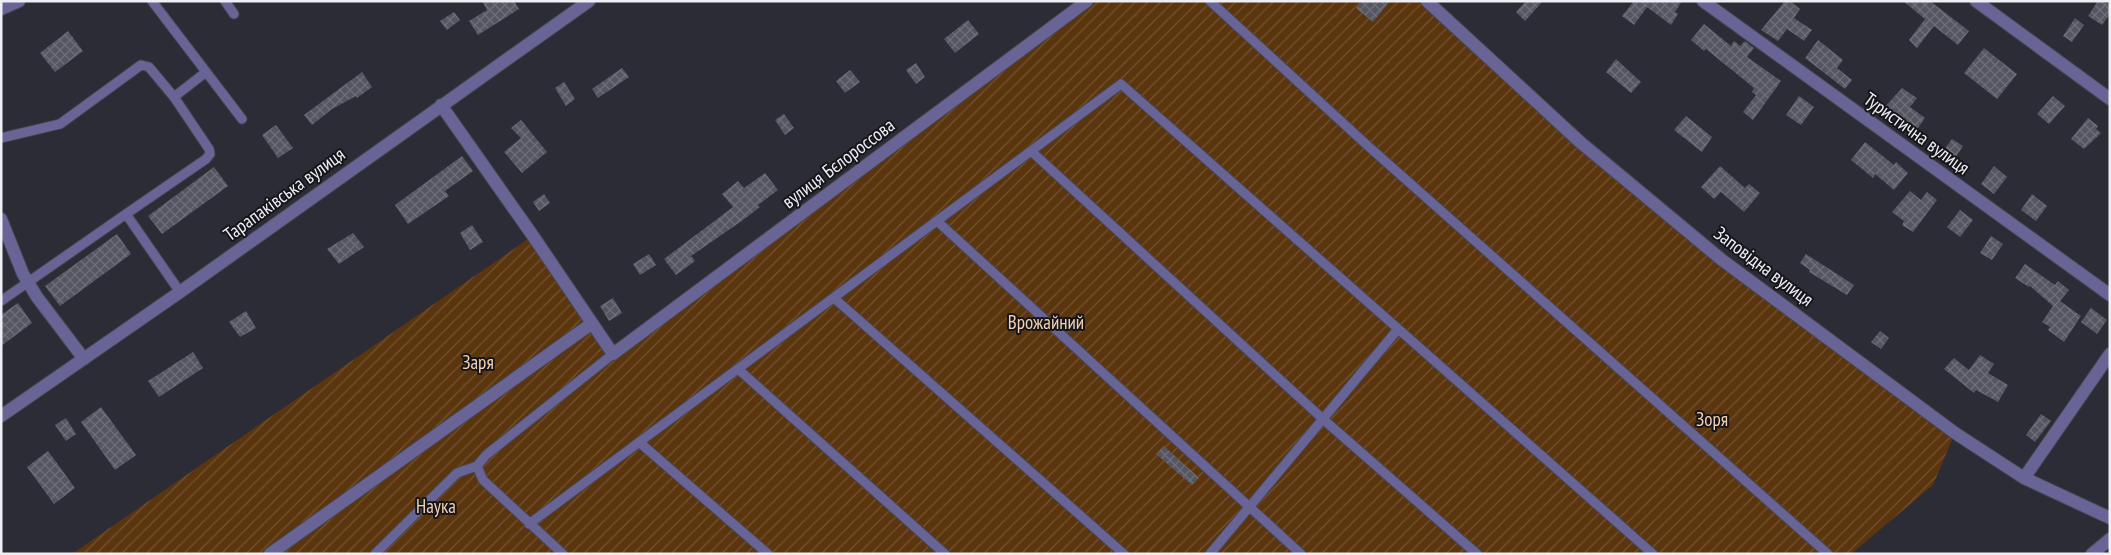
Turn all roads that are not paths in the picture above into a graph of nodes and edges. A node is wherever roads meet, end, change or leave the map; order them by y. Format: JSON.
{"nodes":[{"id":1,"x":19,"y":1,"type":"edge"},
{"id":2,"x":152,"y":1,"type":"edge"},
{"id":3,"x":225,"y":1,"type":"edge"},
{"id":4,"x":589,"y":1,"type":"edge"},
{"id":5,"x":1087,"y":1,"type":"edge"},
{"id":6,"x":1210,"y":1,"type":"edge"},
{"id":7,"x":1427,"y":1,"type":"edge"},
{"id":8,"x":1703,"y":1,"type":"edge"},
{"id":9,"x":1976,"y":1,"type":"edge"},
{"id":10,"x":1,"y":10,"type":"edge"},
{"id":11,"x":234,"y":14,"type":"dead end"},
{"id":12,"x":206,"y":72,"type":"junction"},
{"id":13,"x":174,"y":96,"type":"junction"},
{"id":14,"x":2110,"y":99,"type":"edge"},
{"id":15,"x":441,"y":105,"type":"junction"},
{"id":16,"x":242,"y":119,"type":"dead end"},
{"id":17,"x":1,"y":138,"type":"edge"},
{"id":18,"x":1031,"y":151,"type":"junction"},
{"id":19,"x":126,"y":214,"type":"junction"},
{"id":20,"x":1,"y":218,"type":"edge"},
{"id":21,"x":937,"y":221,"type":"junction"},
{"id":22,"x":28,"y":282,"type":"junction"},
{"id":23,"x":180,"y":292,"type":"junction"},
{"id":24,"x":2110,"y":295,"type":"edge"},
{"id":25,"x":834,"y":298,"type":"junction"},
{"id":26,"x":1,"y":301,"type":"edge"},
{"id":27,"x":591,"y":324,"type":"junction"},
{"id":28,"x":1398,"y":329,"type":"junction"},
{"id":29,"x":612,"y":354,"type":"junction"},
{"id":30,"x":2110,"y":354,"type":"edge"},
{"id":31,"x":84,"y":359,"type":"junction"},
{"id":32,"x":738,"y":369,"type":"junction"},
{"id":33,"x":1,"y":416,"type":"edge"},
{"id":34,"x":1324,"y":420,"type":"junction"},
{"id":35,"x":639,"y":442,"type":"junction"},
{"id":36,"x":477,"y":466,"type":"junction"},
{"id":37,"x":2024,"y":478,"type":"junction"},
{"id":38,"x":1250,"y":509,"type":"junction"},
{"id":39,"x":2110,"y":518,"type":"edge"},
{"id":40,"x":529,"y":524,"type":"junction"},
{"id":41,"x":2110,"y":539,"type":"edge"},
{"id":42,"x":559,"y":552,"type":"edge"},
{"id":43,"x":270,"y":554,"type":"edge"},
{"id":44,"x":375,"y":554,"type":"edge"},
{"id":45,"x":768,"y":554,"type":"edge"},
{"id":46,"x":945,"y":554,"type":"edge"},
{"id":47,"x":1124,"y":554,"type":"edge"},
{"id":48,"x":1210,"y":554,"type":"edge"},
{"id":49,"x":1301,"y":554,"type":"edge"},
{"id":50,"x":1477,"y":554,"type":"edge"},
{"id":51,"x":1653,"y":554,"type":"edge"},
{"id":52,"x":1828,"y":554,"type":"edge"},
{"id":53,"x":2092,"y":554,"type":"edge"}],
"edges":[{"from":1,"to":10,"type":"street"},
{"from":2,"to":12,"type":"lane"},
{"from":3,"to":11,"type":"lane"},
{"from":4,"to":15,"type":"street","name":"Тарапаківська вулиця"},
{"from":5,"to":29,"type":"street","name":"вулиця Бєлороссова"},
{"from":6,"to":52,"type":"lane"},
{"from":7,"to":37,"type":"street","name":"Заповідна вулиця"},
{"from":8,"to":24,"type":"street","name":"Туристична вулиця"},
{"from":9,"to":14,"type":"street"},
{"from":12,"to":13,"type":"lane"},
{"from":12,"to":16,"type":"lane"},
{"from":13,"to":17,"type":"lane"},
{"from":13,"to":19,"type":"lane"},
{"from":15,"to":23,"type":"street","name":"Тарапаківська вулиця"},
{"from":15,"to":27,"type":"street"},
{"from":18,"to":21,"type":"lane"},
{"from":18,"to":28,"type":"lane"},
{"from":18,"to":34,"type":"lane"},
{"from":19,"to":22,"type":"lane"},
{"from":19,"to":23,"type":"lane"},
{"from":20,"to":22,"type":"street"},
{"from":21,"to":25,"type":"lane"},
{"from":21,"to":38,"type":"lane"},
{"from":22,"to":26,"type":"lane"},
{"from":22,"to":31,"type":"street"},
{"from":23,"to":31,"type":"street","name":"Тарапаківська вулиця"},
{"from":25,"to":32,"type":"lane"},
{"from":25,"to":47,"type":"lane"},
{"from":27,"to":29,"type":"street"},
{"from":27,"to":43,"type":"street"},
{"from":28,"to":34,"type":"lane"},
{"from":28,"to":51,"type":"lane"},
{"from":29,"to":36,"type":"lane"},
{"from":30,"to":37,"type":"street"},
{"from":31,"to":33,"type":"street","name":"Тарапаківська вулиця"},
{"from":32,"to":35,"type":"lane"},
{"from":32,"to":46,"type":"lane"},
{"from":34,"to":38,"type":"lane"},
{"from":34,"to":50,"type":"lane"},
{"from":35,"to":40,"type":"lane"},
{"from":35,"to":45,"type":"lane"},
{"from":36,"to":40,"type":"lane"},
{"from":36,"to":44,"type":"lane"},
{"from":37,"to":39,"type":"street","name":"Заповідна вулиця"},
{"from":38,"to":48,"type":"lane"},
{"from":38,"to":49,"type":"lane"},
{"from":40,"to":42,"type":"lane"},
{"from":41,"to":53,"type":"street"}]}
